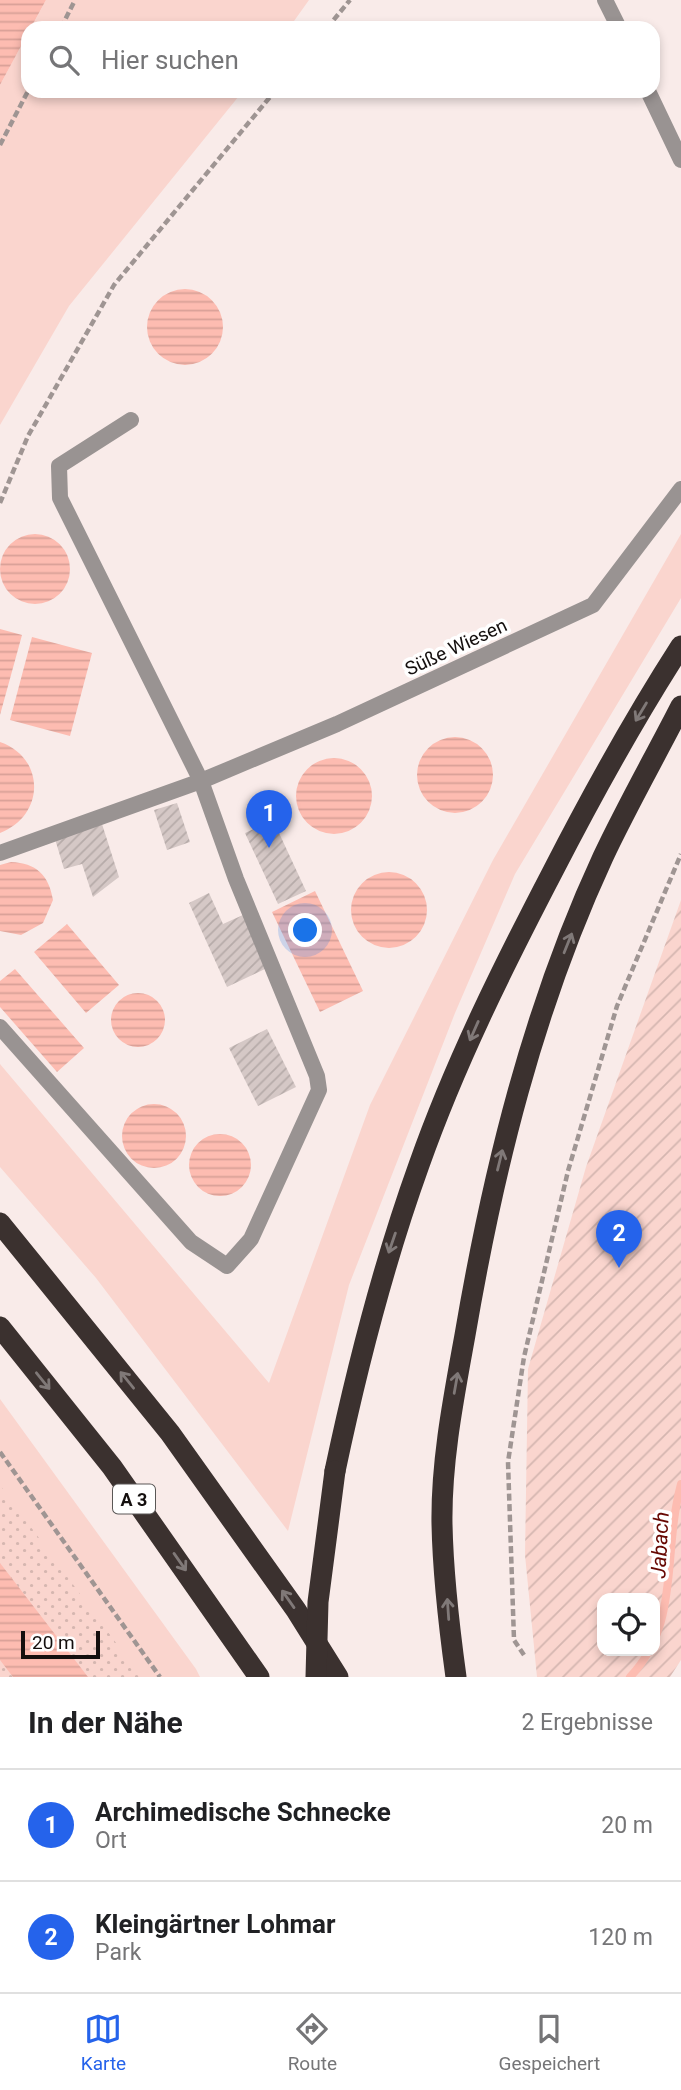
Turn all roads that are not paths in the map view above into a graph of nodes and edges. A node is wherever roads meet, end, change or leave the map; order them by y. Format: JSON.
{"nodes":[{"id":1,"x":606,"y":0,"type":"edge"},
{"id":2,"x":616,"y":21,"type":"edge"},
{"id":3,"x":652,"y":98,"type":"edge"},
{"id":4,"x":681,"y":160,"type":"edge"},
{"id":5,"x":131,"y":420,"type":"dead end"},
{"id":6,"x":681,"y":489,"type":"edge"},
{"id":7,"x":681,"y":646,"type":"edge"},
{"id":8,"x":681,"y":706,"type":"edge"},
{"id":9,"x":201,"y":782,"type":"junction"},
{"id":10,"x":0,"y":853,"type":"edge"},
{"id":11,"x":0,"y":1027,"type":"edge"},
{"id":12,"x":0,"y":1223,"type":"edge"},
{"id":13,"x":0,"y":1327,"type":"edge"},
{"id":14,"x":259,"y":1677,"type":"edge"},
{"id":15,"x":316,"y":1677,"type":"edge"},
{"id":16,"x":338,"y":1677,"type":"edge"},
{"id":17,"x":456,"y":1677,"type":"edge"}],
"edges":[{"from":1,"to":2,"type":"lane"},
{"from":3,"to":4,"type":"lane"},
{"from":5,"to":9,"type":"lane"},
{"from":6,"to":9,"type":"lane","name":"Süße Wiesen"},
{"from":7,"to":15,"type":"highway","one_way":true,"bridge":true},
{"from":17,"to":8,"type":"highway","one_way":true},
{"from":9,"to":10,"type":"lane","name":"Süße Wiesen"},
{"from":9,"to":11,"type":"lane"},
{"from":16,"to":12,"type":"highway","one_way":true},
{"from":13,"to":14,"type":"highway","number":"A 3","one_way":true}]}
